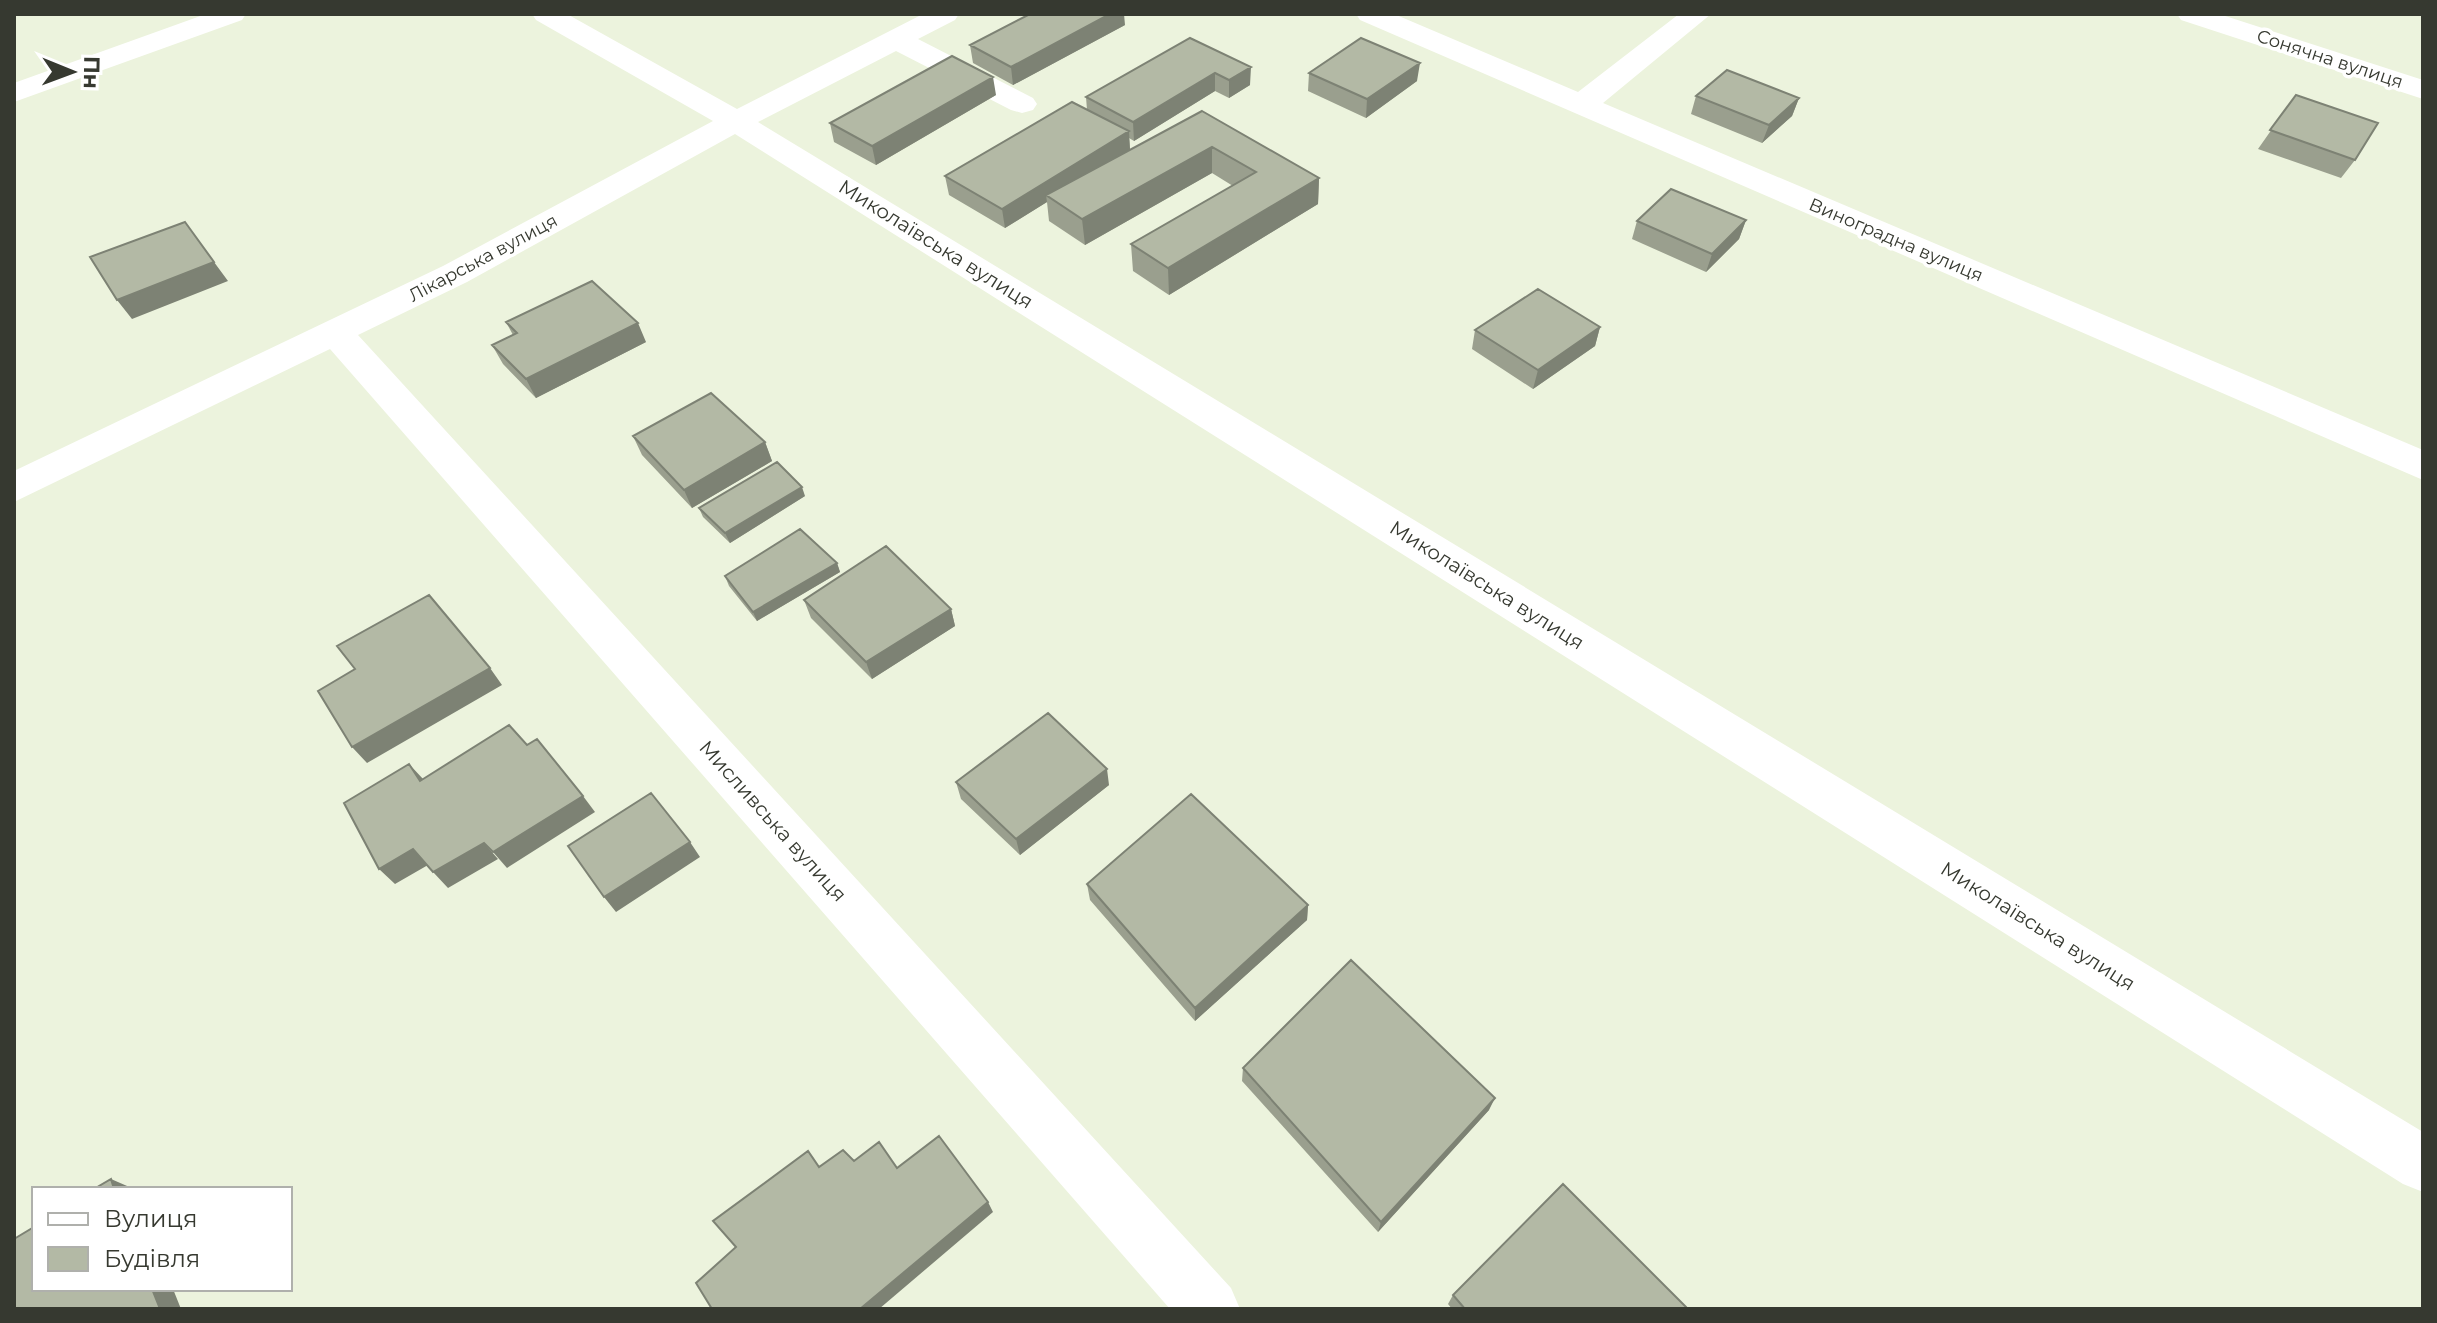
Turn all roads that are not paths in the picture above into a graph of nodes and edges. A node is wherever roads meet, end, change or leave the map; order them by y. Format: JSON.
{"nodes":[{"id":1,"x":232,"y":14,"type":"edge"},
{"id":2,"x":546,"y":14,"type":"edge"},
{"id":3,"x":945,"y":14,"type":"edge"},
{"id":4,"x":1370,"y":14,"type":"edge"},
{"id":5,"x":1697,"y":14,"type":"edge"},
{"id":6,"x":2191,"y":14,"type":"edge"},
{"id":7,"x":895,"y":39,"type":"junction"},
{"id":8,"x":2423,"y":90,"type":"edge"},
{"id":9,"x":14,"y":93,"type":"edge"},
{"id":10,"x":1022,"y":104,"type":"dead end"},
{"id":11,"x":1581,"y":105,"type":"junction"},
{"id":12,"x":736,"y":121,"type":"junction"},
{"id":13,"x":336,"y":333,"type":"junction"},
{"id":14,"x":2423,"y":466,"type":"edge"},
{"id":15,"x":14,"y":488,"type":"edge"},
{"id":16,"x":2423,"y":1164,"type":"edge"},
{"id":17,"x":1210,"y":1309,"type":"edge"}],
"edges":[{"from":1,"to":9,"type":"street"},
{"from":2,"to":12,"type":"street","name":"Миколаївська вулиця"},
{"from":3,"to":7,"type":"street","name":"Лікарська вулиця"},
{"from":4,"to":11,"type":"street","name":"Виноградна вулиця"},
{"from":5,"to":11,"type":"street"},
{"from":6,"to":8,"type":"street","name":"Сонячна вулиця"},
{"from":7,"to":10,"type":"street"},
{"from":7,"to":12,"type":"street","name":"Лікарська вулиця"},
{"from":11,"to":14,"type":"street","name":"Виноградна вулиця"},
{"from":12,"to":13,"type":"street","name":"Лікарська вулиця"},
{"from":12,"to":16,"type":"street","name":"Миколаївська вулиця"},
{"from":13,"to":15,"type":"street","name":"Лікарська вулиця"},
{"from":13,"to":17,"type":"street","name":"Мисливська вулиця"}]}
